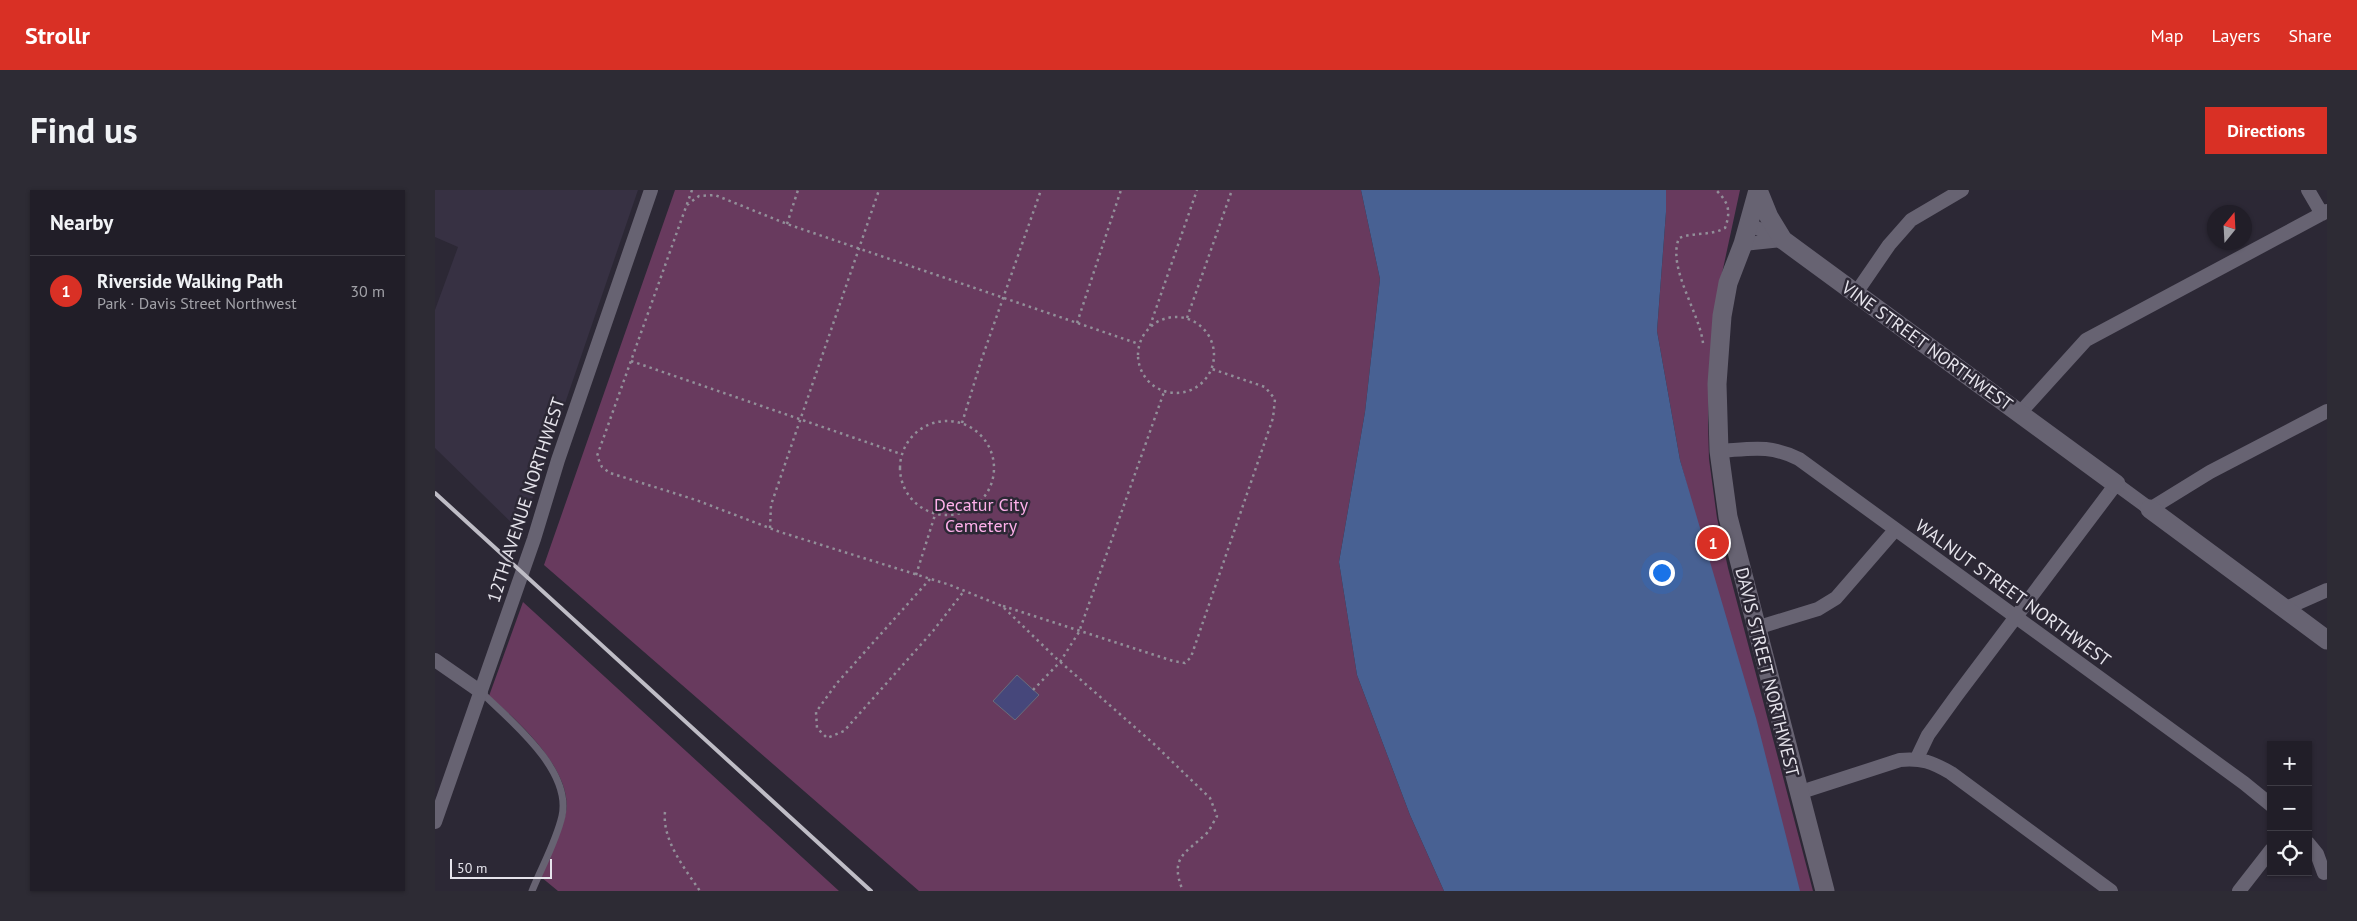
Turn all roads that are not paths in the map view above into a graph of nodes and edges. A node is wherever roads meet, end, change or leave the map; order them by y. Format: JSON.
{"nodes":[{"id":1,"x":651,"y":190,"type":"edge"},
{"id":2,"x":1758,"y":190,"type":"edge"},
{"id":3,"x":1963,"y":190,"type":"edge"},
{"id":4,"x":2308,"y":190,"type":"edge"},
{"id":5,"x":2324,"y":212,"type":"edge"},
{"id":6,"x":1748,"y":224,"type":"junction"},
{"id":7,"x":1783,"y":240,"type":"junction"},
{"id":8,"x":1743,"y":244,"type":"junction"},
{"id":9,"x":1855,"y":293,"type":"junction"},
{"id":10,"x":2327,"y":411,"type":"edge"},
{"id":11,"x":2019,"y":414,"type":"junction"},
{"id":12,"x":1719,"y":452,"type":"junction"},
{"id":13,"x":2116,"y":484,"type":"junction"},
{"id":14,"x":2151,"y":509,"type":"junction"},
{"id":15,"x":1895,"y":530,"type":"junction"},
{"id":16,"x":2327,"y":590,"type":"edge"},
{"id":17,"x":2283,"y":609,"type":"junction"},
{"id":18,"x":2015,"y":617,"type":"junction"},
{"id":19,"x":1756,"y":628,"type":"junction"},
{"id":20,"x":2327,"y":640,"type":"edge"},
{"id":21,"x":435,"y":660,"type":"edge"},
{"id":22,"x":481,"y":692,"type":"junction"},
{"id":23,"x":1917,"y":758,"type":"junction"},
{"id":24,"x":1798,"y":793,"type":"junction"},
{"id":25,"x":2267,"y":802,"type":"edge"},
{"id":26,"x":435,"y":822,"type":"edge"},
{"id":27,"x":2312,"y":848,"type":"edge"},
{"id":28,"x":2267,"y":855,"type":"edge"},
{"id":29,"x":2324,"y":873,"type":"dead end"},
{"id":30,"x":533,"y":891,"type":"edge"},
{"id":31,"x":1825,"y":891,"type":"edge"},
{"id":32,"x":2111,"y":891,"type":"edge"},
{"id":33,"x":2239,"y":891,"type":"edge"}],
"edges":[{"from":1,"to":22,"type":"street","name":"12TH AVENUE NORTHWEST"},
{"from":2,"to":6,"type":"street","name":"DAVIS STREET NORTHWEST"},
{"from":2,"to":7,"type":"street","name":"VINE STREET NORTHWEST"},
{"from":3,"to":9,"type":"street"},
{"from":4,"to":5,"type":"street"},
{"from":5,"to":11,"type":"street"},
{"from":6,"to":7,"type":"street"},
{"from":6,"to":8,"type":"street","name":"DAVIS STREET NORTHWEST"},
{"from":7,"to":8,"type":"street"},
{"from":7,"to":9,"type":"street","name":"VINE STREET NORTHWEST"},
{"from":8,"to":12,"type":"street","name":"DAVIS STREET NORTHWEST"},
{"from":9,"to":11,"type":"street","name":"VINE STREET NORTHWEST"},
{"from":10,"to":14,"type":"street"},
{"from":11,"to":13,"type":"street","name":"VINE STREET NORTHWEST"},
{"from":12,"to":15,"type":"street","name":"WALNUT STREET NORTHWEST"},
{"from":12,"to":19,"type":"street","name":"DAVIS STREET NORTHWEST"},
{"from":13,"to":14,"type":"street"},
{"from":13,"to":18,"type":"street"},
{"from":14,"to":17,"type":"street"},
{"from":15,"to":18,"type":"street","name":"WALNUT STREET NORTHWEST"},
{"from":15,"to":19,"type":"street"},
{"from":16,"to":17,"type":"street"},
{"from":17,"to":20,"type":"street"},
{"from":18,"to":23,"type":"street"},
{"from":18,"to":25,"type":"street","name":"WALNUT STREET NORTHWEST"},
{"from":19,"to":24,"type":"street","name":"DAVIS STREET NORTHWEST"},
{"from":21,"to":22,"type":"street"},
{"from":22,"to":26,"type":"street","name":"12TH AVENUE NORTHWEST"},
{"from":22,"to":30,"type":"lane"},
{"from":23,"to":24,"type":"street"},
{"from":23,"to":32,"type":"street"},
{"from":24,"to":31,"type":"street","name":"DAVIS STREET NORTHWEST"},
{"from":27,"to":29,"type":"street"},
{"from":28,"to":33,"type":"street"}]}
